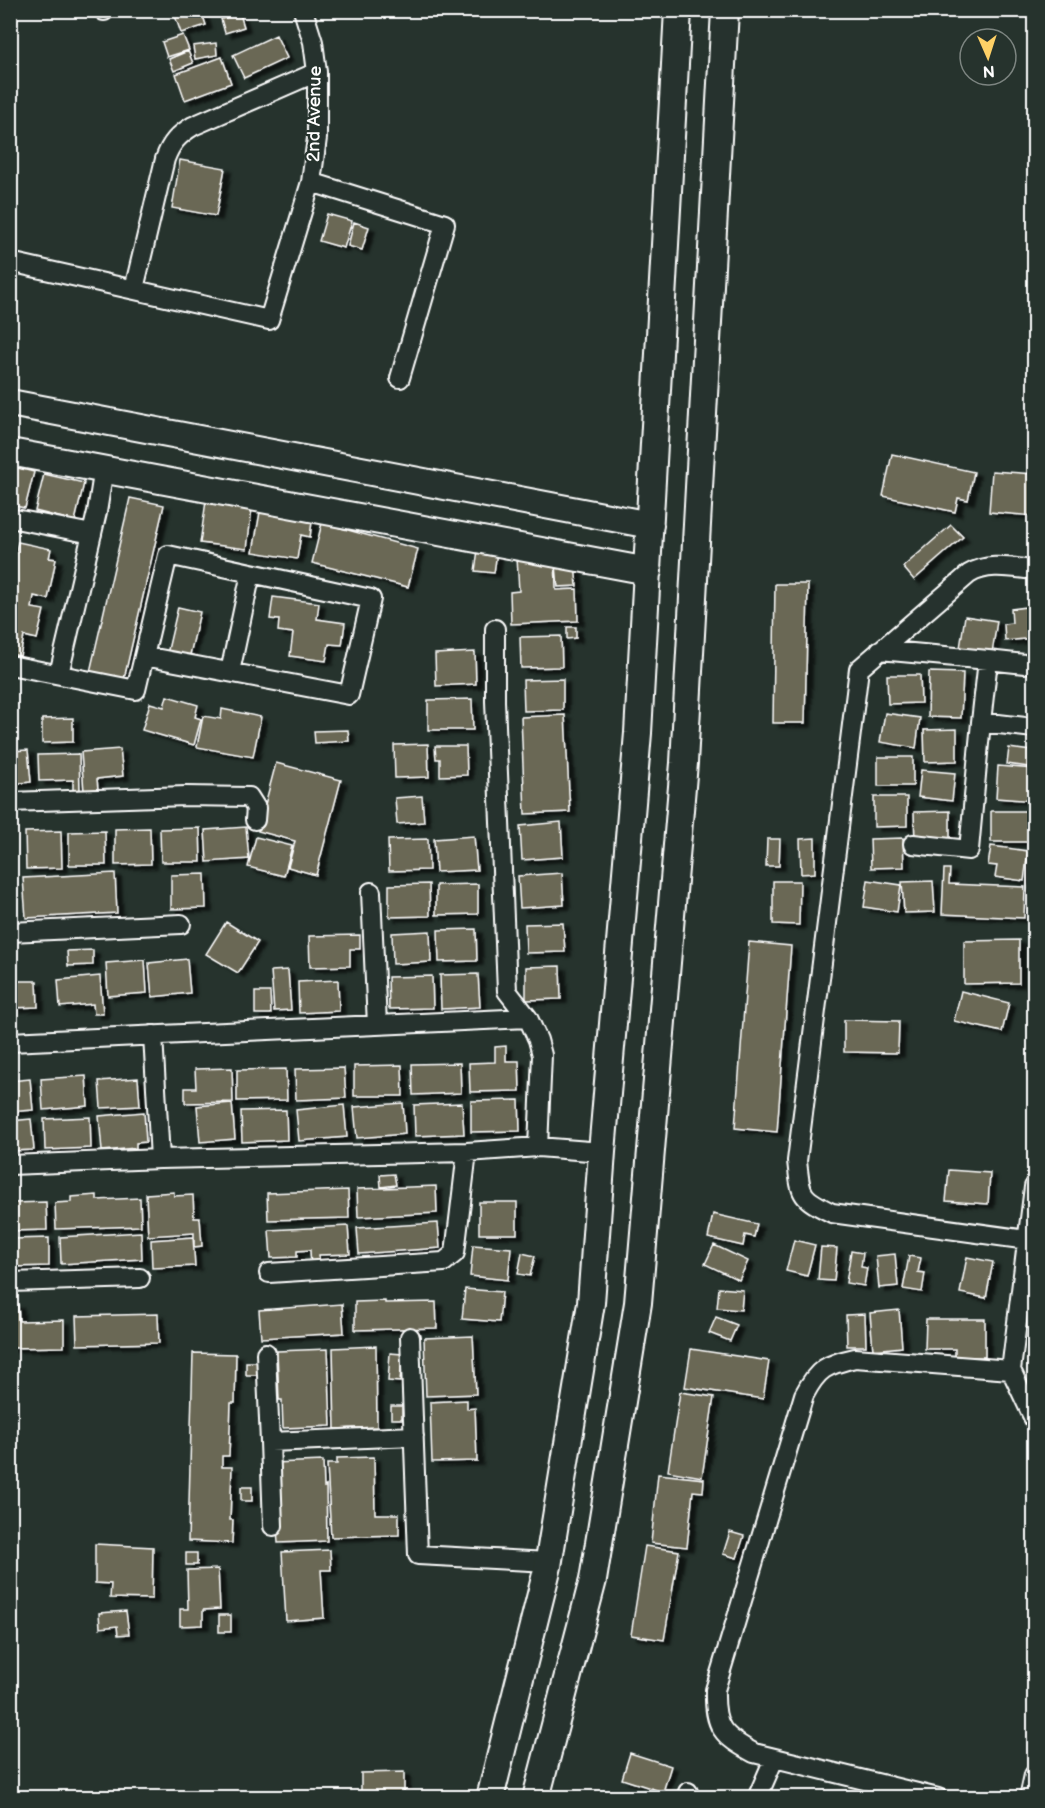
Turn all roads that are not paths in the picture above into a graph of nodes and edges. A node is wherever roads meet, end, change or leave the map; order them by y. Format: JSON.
{"nodes":[{"id":1,"x":303,"y":10,"type":"edge"},
{"id":2,"x":678,"y":10,"type":"edge"},
{"id":3,"x":725,"y":10,"type":"edge"},
{"id":4,"x":317,"y":72,"type":"junction"},
{"id":5,"x":311,"y":182,"type":"junction"},
{"id":6,"x":10,"y":262,"type":"edge"},
{"id":7,"x":134,"y":289,"type":"junction"},
{"id":8,"x":400,"y":378,"type":"dead end"},
{"id":9,"x":10,"y":403,"type":"edge"},
{"id":10,"x":10,"y":452,"type":"edge"},
{"id":11,"x":104,"y":468,"type":"junction"},
{"id":12,"x":10,"y":518,"type":"edge"},
{"id":13,"x":650,"y":525,"type":"junction"},
{"id":14,"x":92,"y":534,"type":"junction"},
{"id":15,"x":1035,"y":570,"type":"edge"},
{"id":16,"x":648,"y":571,"type":"junction"},
{"id":17,"x":251,"y":573,"type":"junction"},
{"id":18,"x":495,"y":629,"type":"dead end"},
{"id":19,"x":880,"y":650,"type":"junction"},
{"id":20,"x":144,"y":656,"type":"junction"},
{"id":21,"x":988,"y":660,"type":"junction"},
{"id":22,"x":1025,"y":664,"type":"dead end"},
{"id":23,"x":10,"y":665,"type":"edge"},
{"id":24,"x":230,"y":672,"type":"junction"},
{"id":25,"x":59,"y":674,"type":"junction"},
{"id":26,"x":981,"y":722,"type":"junction"},
{"id":27,"x":1035,"y":728,"type":"edge"},
{"id":28,"x":10,"y":802,"type":"edge"},
{"id":29,"x":255,"y":820,"type":"dead end"},
{"id":30,"x":912,"y":844,"type":"dead end"},
{"id":31,"x":371,"y":892,"type":"dead end"},
{"id":32,"x":182,"y":924,"type":"dead end"},
{"id":33,"x":10,"y":932,"type":"edge"},
{"id":34,"x":528,"y":1018,"type":"junction"},
{"id":35,"x":376,"y":1025,"type":"junction"},
{"id":36,"x":153,"y":1035,"type":"junction"},
{"id":37,"x":10,"y":1042,"type":"edge"},
{"id":38,"x":538,"y":1147,"type":"junction"},
{"id":39,"x":467,"y":1152,"type":"junction"},
{"id":40,"x":602,"y":1152,"type":"junction"},
{"id":41,"x":160,"y":1159,"type":"junction"},
{"id":42,"x":10,"y":1165,"type":"edge"},
{"id":43,"x":1035,"y":1187,"type":"edge"},
{"id":44,"x":1027,"y":1240,"type":"junction"},
{"id":45,"x":269,"y":1273,"type":"dead end"},
{"id":46,"x":140,"y":1278,"type":"dead end"},
{"id":47,"x":10,"y":1282,"type":"edge"},
{"id":48,"x":410,"y":1337,"type":"dead end"},
{"id":49,"x":266,"y":1353,"type":"dead end"},
{"id":50,"x":1011,"y":1370,"type":"junction"},
{"id":51,"x":1035,"y":1419,"type":"edge"},
{"id":52,"x":414,"y":1436,"type":"junction"},
{"id":53,"x":270,"y":1442,"type":"junction"},
{"id":54,"x":273,"y":1526,"type":"dead end"},
{"id":55,"x":549,"y":1562,"type":"junction"},
{"id":56,"x":774,"y":1759,"type":"junction"},
{"id":57,"x":1035,"y":1775,"type":"edge"},
{"id":58,"x":489,"y":1797,"type":"edge"},
{"id":59,"x":536,"y":1797,"type":"edge"},
{"id":60,"x":757,"y":1797,"type":"edge"},
{"id":61,"x":938,"y":1797,"type":"edge"},
{"id":62,"x":1029,"y":1797,"type":"edge"}],
"edges":[{"from":1,"to":4,"type":"street","name":"2nd Avenue"},
{"from":2,"to":13,"type":"street"},
{"from":3,"to":59,"type":"street"},
{"from":4,"to":5,"type":"street","name":"2nd Avenue"},
{"from":4,"to":7,"type":"street"},
{"from":5,"to":7,"type":"street","name":"2nd Avenue"},
{"from":5,"to":8,"type":"street"},
{"from":6,"to":7,"type":"street"},
{"from":9,"to":13,"type":"street"},
{"from":10,"to":11,"type":"street"},
{"from":11,"to":14,"type":"street"},
{"from":11,"to":16,"type":"street"},
{"from":12,"to":14,"type":"street"},
{"from":13,"to":16,"type":"street"},
{"from":14,"to":25,"type":"street"},
{"from":15,"to":19,"type":"street"},
{"from":16,"to":40,"type":"street"},
{"from":17,"to":20,"type":"street"},
{"from":17,"to":24,"type":"street"},
{"from":17,"to":24,"type":"street"},
{"from":18,"to":34,"type":"street"},
{"from":19,"to":21,"type":"street"},
{"from":19,"to":44,"type":"street"},
{"from":20,"to":24,"type":"street"},
{"from":20,"to":25,"type":"street"},
{"from":21,"to":22,"type":"street"},
{"from":21,"to":26,"type":"street"},
{"from":23,"to":25,"type":"street"},
{"from":26,"to":27,"type":"street"},
{"from":26,"to":30,"type":"street"},
{"from":28,"to":29,"type":"street"},
{"from":31,"to":35,"type":"street"},
{"from":32,"to":33,"type":"street"},
{"from":34,"to":35,"type":"street"},
{"from":34,"to":38,"type":"street"},
{"from":35,"to":36,"type":"street"},
{"from":36,"to":37,"type":"street"},
{"from":36,"to":41,"type":"street"},
{"from":38,"to":39,"type":"street"},
{"from":38,"to":40,"type":"street"},
{"from":39,"to":41,"type":"street"},
{"from":39,"to":45,"type":"street"},
{"from":40,"to":55,"type":"street"},
{"from":41,"to":42,"type":"street"},
{"from":43,"to":44,"type":"street"},
{"from":44,"to":50,"type":"street"},
{"from":46,"to":47,"type":"street"},
{"from":48,"to":52,"type":"street"},
{"from":49,"to":53,"type":"street"},
{"from":50,"to":51,"type":"street"},
{"from":50,"to":56,"type":"street"},
{"from":52,"to":53,"type":"street"},
{"from":52,"to":55,"type":"street"},
{"from":53,"to":54,"type":"street"},
{"from":55,"to":58,"type":"street"},
{"from":56,"to":60,"type":"street"},
{"from":56,"to":61,"type":"street"},
{"from":57,"to":62,"type":"street"}]}
